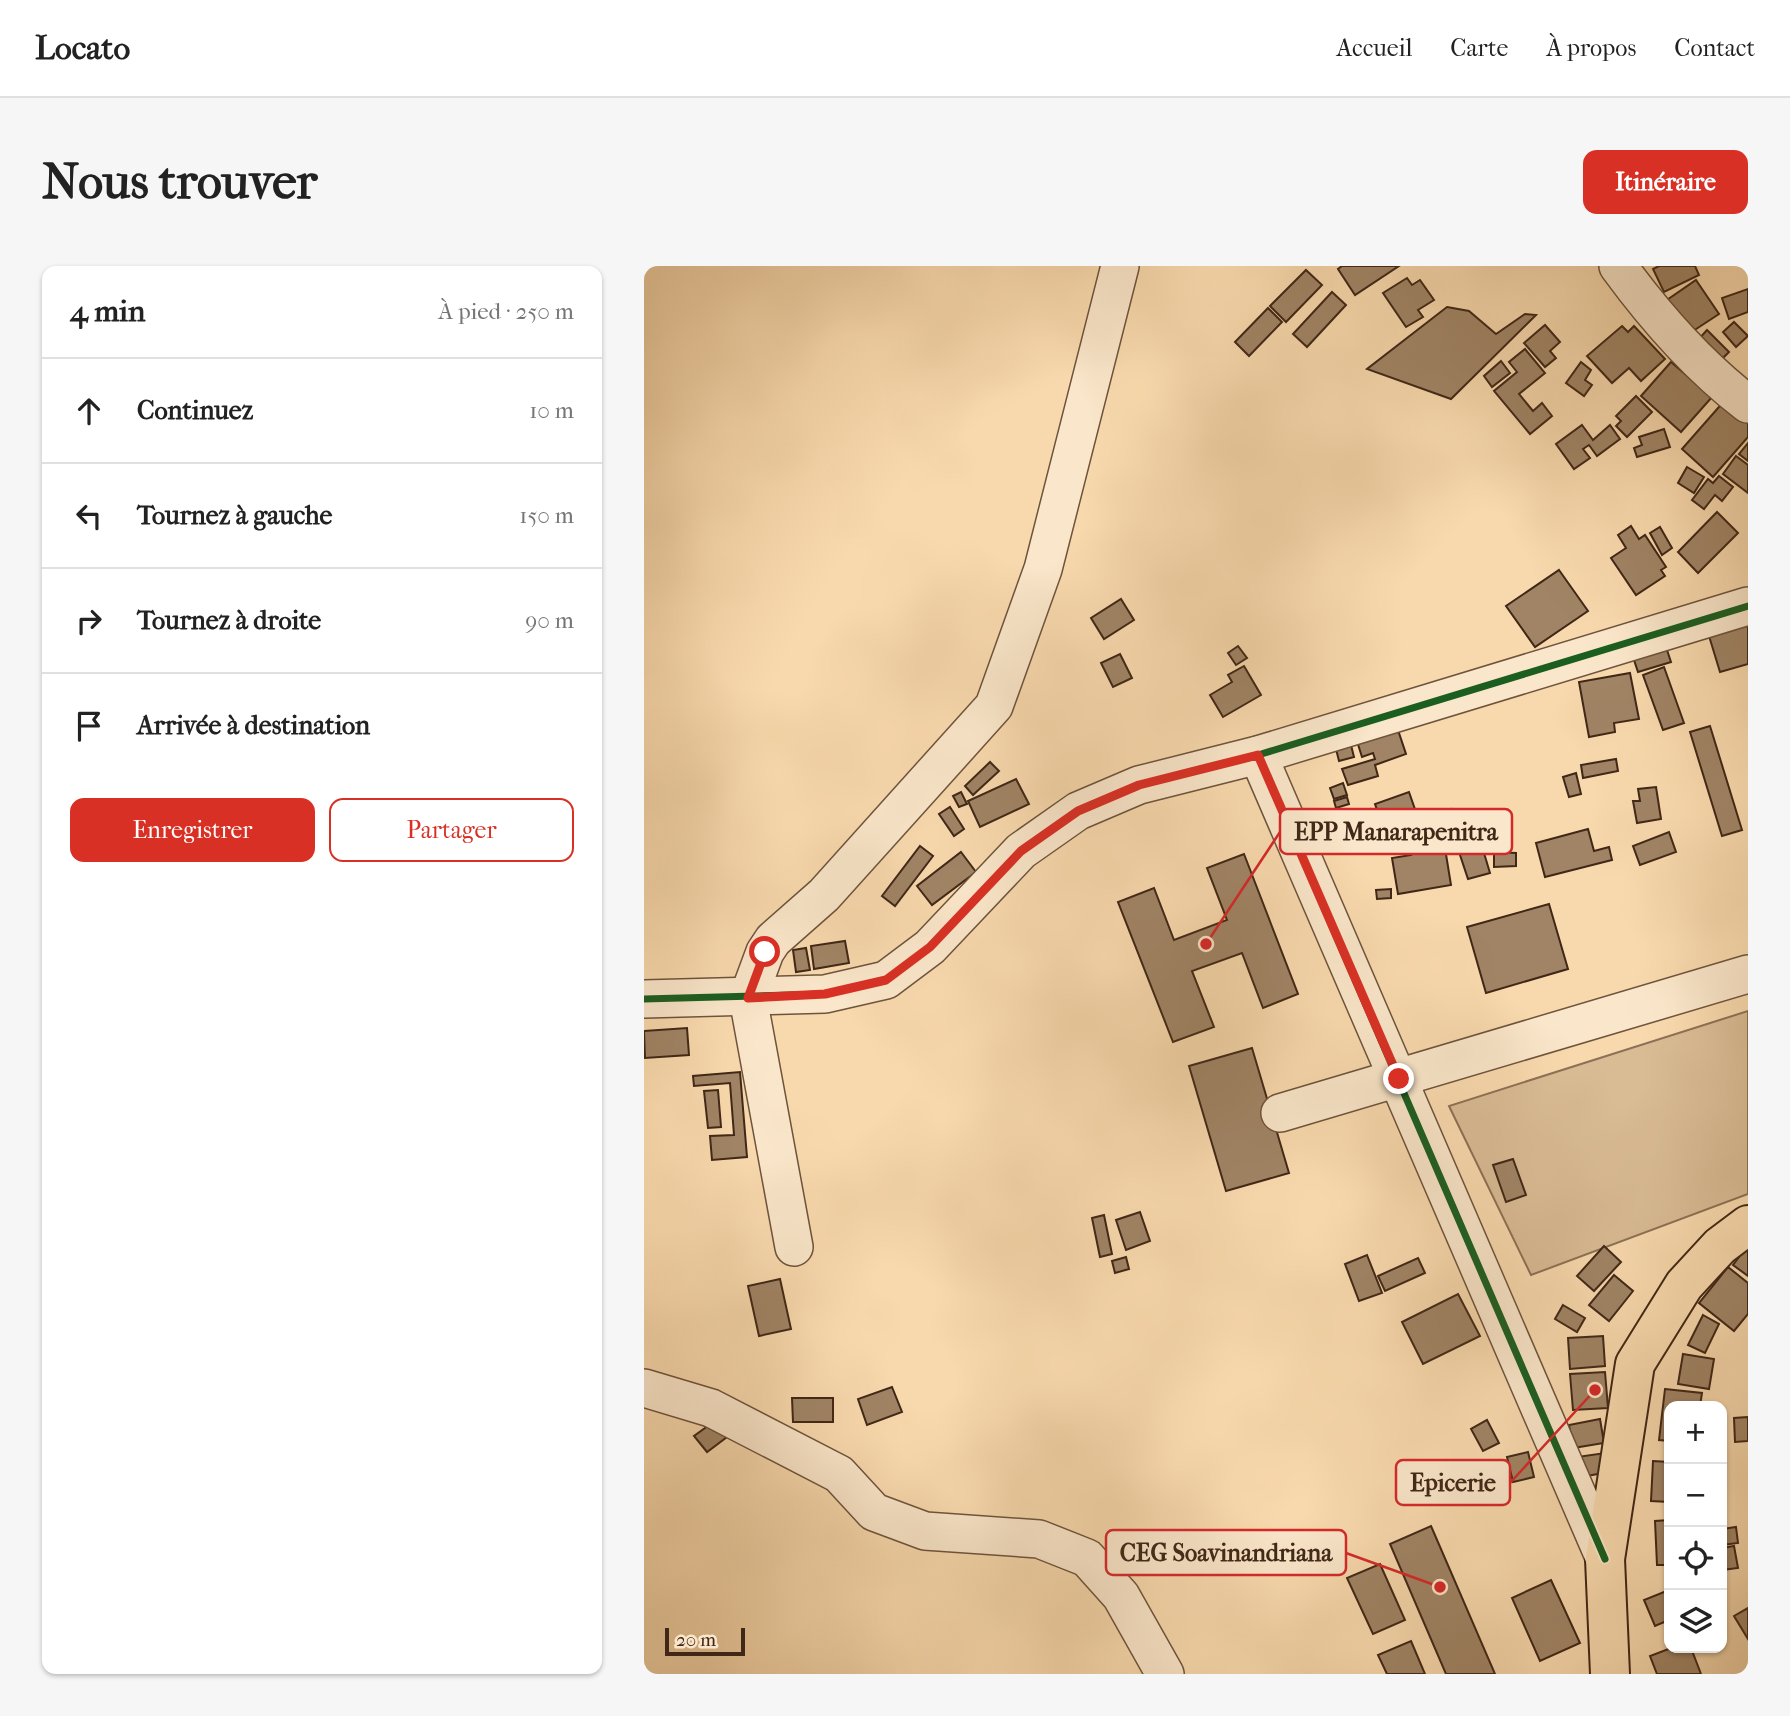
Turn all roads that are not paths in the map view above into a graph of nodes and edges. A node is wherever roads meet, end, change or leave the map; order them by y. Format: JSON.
{"nodes":[{"id":1,"x":1120,"y":266,"type":"edge"},
{"id":2,"x":1618,"y":266,"type":"edge"},
{"id":3,"x":1748,"y":404,"type":"edge"},
{"id":4,"x":1748,"y":607,"type":"edge"},
{"id":5,"x":1258,"y":755,"type":"junction"},
{"id":6,"x":1748,"y":974,"type":"edge"},
{"id":7,"x":748,"y":998,"type":"junction"},
{"id":8,"x":644,"y":999,"type":"edge"},
{"id":9,"x":1399,"y":1079,"type":"junction"},
{"id":10,"x":1280,"y":1113,"type":"dead end"},
{"id":11,"x":1748,"y":1225,"type":"edge"},
{"id":12,"x":794,"y":1247,"type":"dead end"},
{"id":13,"x":644,"y":1388,"type":"edge"},
{"id":14,"x":1605,"y":1559,"type":"junction"},
{"id":15,"x":1165,"y":1674,"type":"edge"},
{"id":16,"x":1610,"y":1674,"type":"edge"}],
"edges":[{"from":1,"to":7,"type":"street"},
{"from":2,"to":3,"type":"street"},
{"from":4,"to":5,"type":"street"},
{"from":5,"to":7,"type":"street"},
{"from":5,"to":9,"type":"street"},
{"from":6,"to":9,"type":"street"},
{"from":7,"to":8,"type":"street"},
{"from":7,"to":12,"type":"street"},
{"from":9,"to":10,"type":"street"},
{"from":9,"to":14,"type":"street"},
{"from":11,"to":14,"type":"main road"},
{"from":13,"to":15,"type":"street"},
{"from":14,"to":16,"type":"main road"}]}
